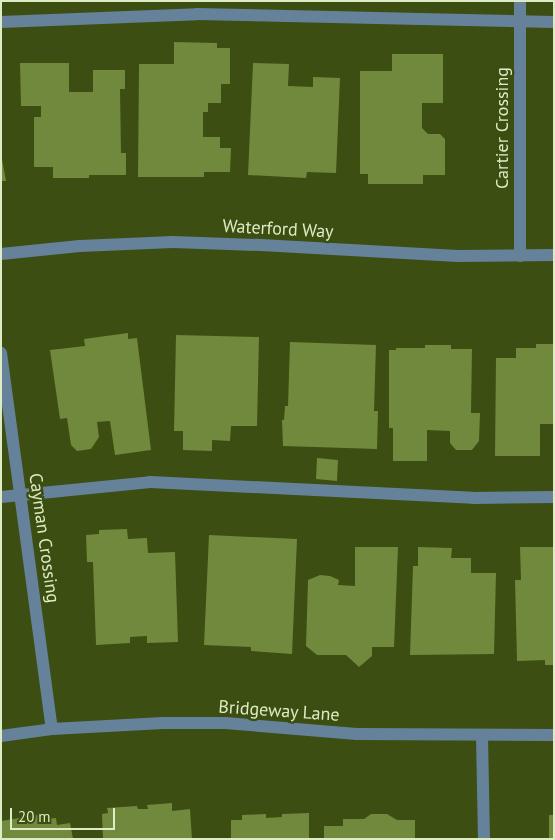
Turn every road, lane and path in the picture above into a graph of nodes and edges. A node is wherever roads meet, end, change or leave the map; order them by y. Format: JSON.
{"nodes":[{"id":1,"x":520,"y":1,"type":"edge"},
{"id":2,"x":1,"y":22,"type":"edge"},
{"id":3,"x":520,"y":22,"type":"junction"},
{"id":4,"x":554,"y":22,"type":"edge"},
{"id":5,"x":1,"y":254,"type":"edge"},
{"id":6,"x":554,"y":255,"type":"edge"},
{"id":7,"x":520,"y":256,"type":"junction"},
{"id":8,"x":1,"y":353,"type":"edge"},
{"id":9,"x":20,"y":495,"type":"junction"},
{"id":10,"x":1,"y":497,"type":"edge"},
{"id":11,"x":554,"y":497,"type":"edge"},
{"id":12,"x":52,"y":729,"type":"junction"},
{"id":13,"x":554,"y":735,"type":"edge"},
{"id":14,"x":1,"y":736,"type":"edge"},
{"id":15,"x":482,"y":736,"type":"junction"},
{"id":16,"x":484,"y":839,"type":"edge"}],
"edges":[{"from":1,"to":3,"type":"street","name":"Cartier Crossing"},
{"from":2,"to":3,"type":"street"},
{"from":3,"to":4,"type":"street"},
{"from":3,"to":7,"type":"street","name":"Cartier Crossing"},
{"from":5,"to":7,"type":"street","name":"Waterford Way"},
{"from":6,"to":7,"type":"street","name":"Waterford Way"},
{"from":8,"to":9,"type":"street","name":"Cayman Crossing"},
{"from":9,"to":10,"type":"street"},
{"from":9,"to":11,"type":"street"},
{"from":9,"to":12,"type":"street","name":"Cayman Crossing"},
{"from":12,"to":14,"type":"street","name":"Bridgeway Lane"},
{"from":12,"to":15,"type":"street","name":"Bridgeway Lane"},
{"from":13,"to":15,"type":"street","name":"Bridgeway Lane"},
{"from":15,"to":16,"type":"street"}]}
